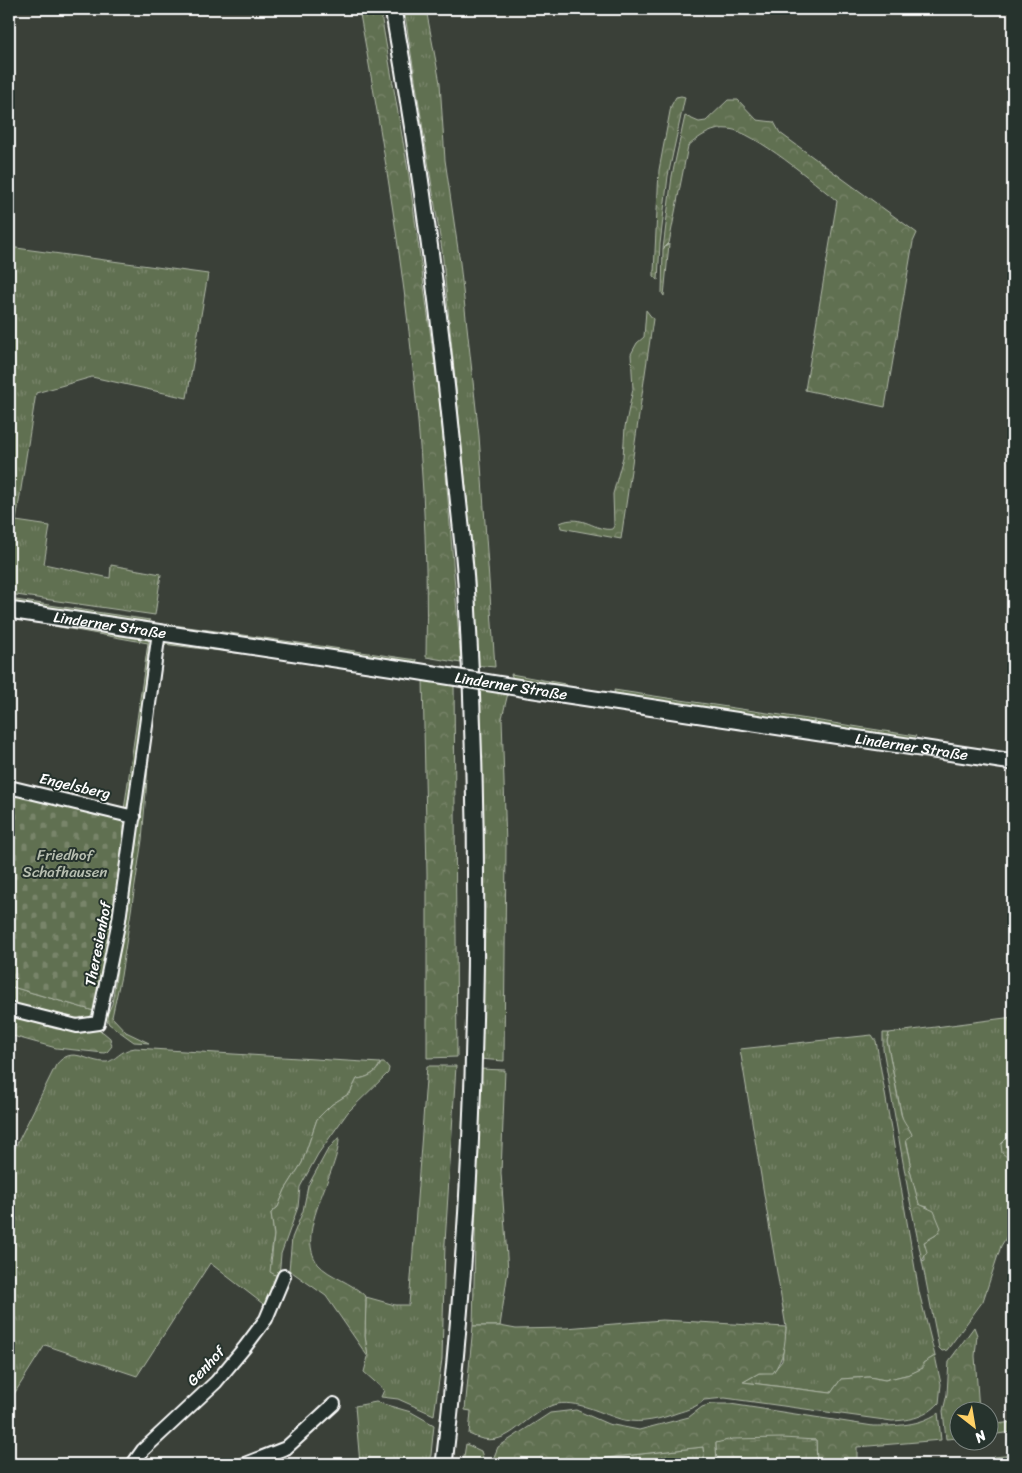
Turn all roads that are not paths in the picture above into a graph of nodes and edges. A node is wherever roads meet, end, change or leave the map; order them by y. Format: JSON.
{"nodes":[{"id":1,"x":393,"y":9,"type":"edge"},
{"id":2,"x":9,"y":610,"type":"edge"},
{"id":3,"x":159,"y":632,"type":"junction"},
{"id":4,"x":1013,"y":762,"type":"edge"},
{"id":5,"x":9,"y":787,"type":"edge"},
{"id":6,"x":134,"y":817,"type":"junction"},
{"id":7,"x":9,"y":1009,"type":"edge"},
{"id":8,"x":284,"y":1276,"type":"dead end"},
{"id":9,"x":334,"y":1404,"type":"dead end"},
{"id":10,"x":444,"y":1462,"type":"edge"},
{"id":11,"x":133,"y":1464,"type":"edge"},
{"id":12,"x":245,"y":1464,"type":"edge"}],
"edges":[{"from":1,"to":10,"type":"main road"},
{"from":2,"to":3,"type":"main road","name":"Linderner Straße"},
{"from":3,"to":4,"type":"main road","name":"Linderner Straße","bridge":true},
{"from":3,"to":6,"type":"street","name":"Theresienhof"},
{"from":5,"to":6,"type":"street","name":"Engelsberg"},
{"from":6,"to":7,"type":"street","name":"Theresienhof"},
{"from":8,"to":11,"type":"street","name":"Genhof"},
{"from":9,"to":12,"type":"street"}]}
